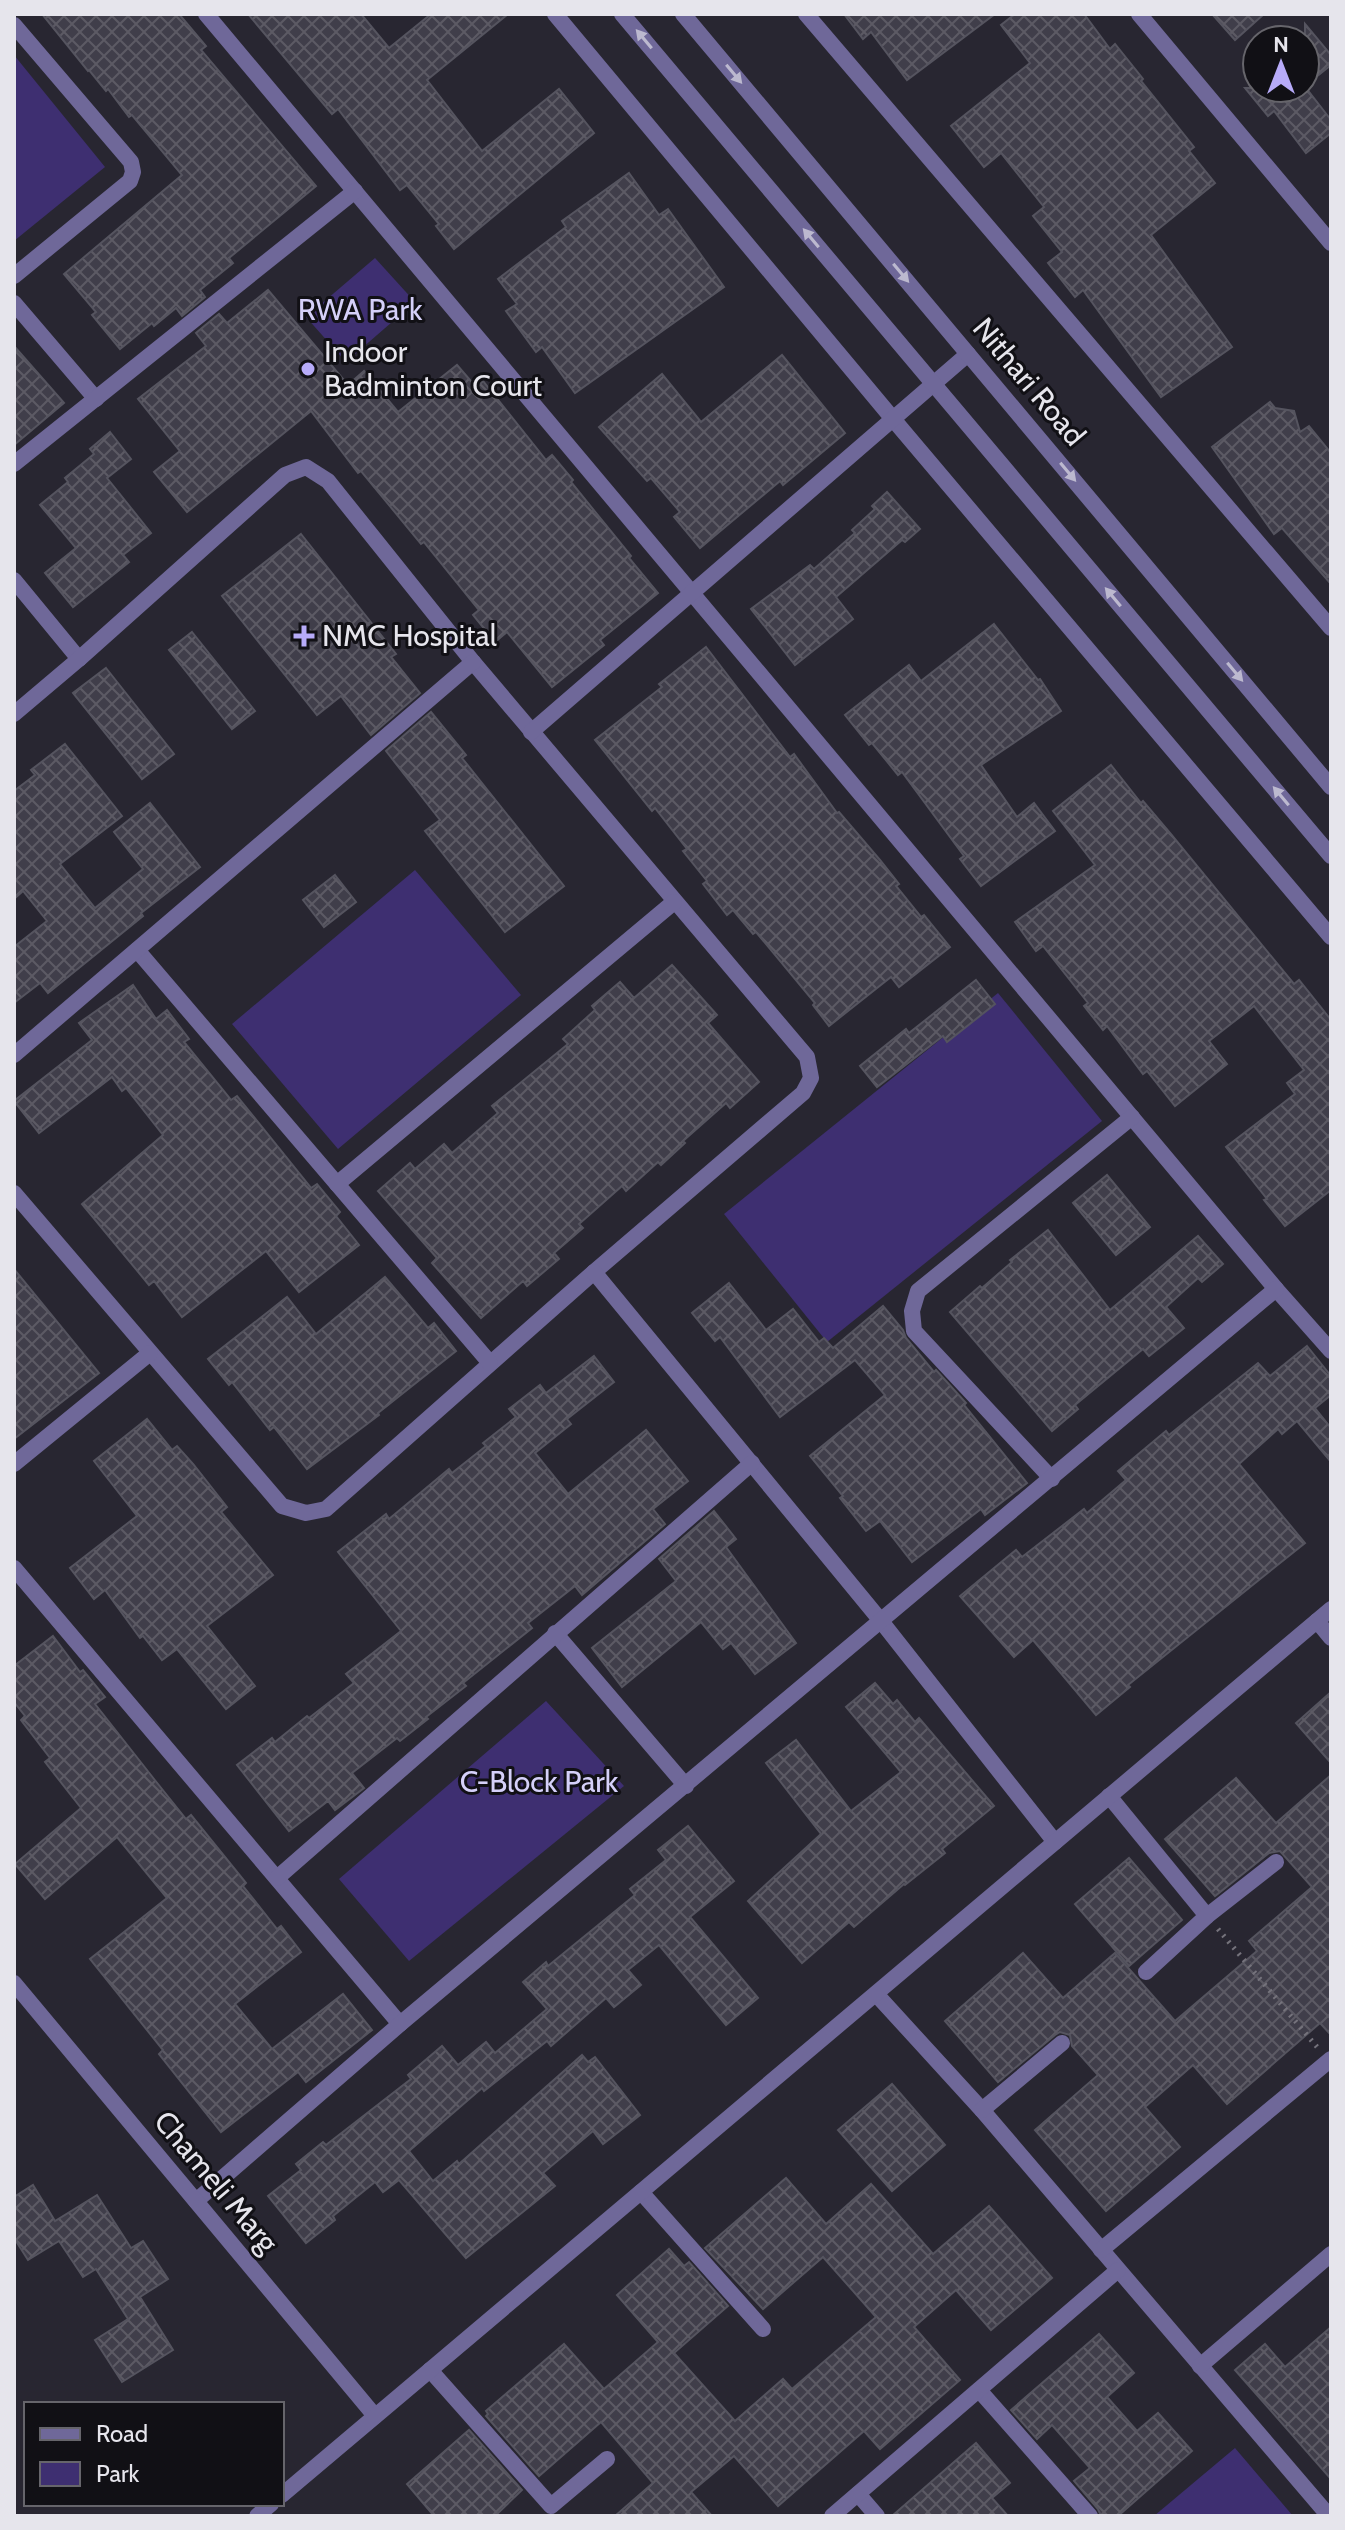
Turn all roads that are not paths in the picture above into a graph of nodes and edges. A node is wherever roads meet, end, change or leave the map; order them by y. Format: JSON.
{"nodes":[{"id":1,"x":206,"y":14,"type":"edge"},
{"id":2,"x":555,"y":14,"type":"edge"},
{"id":3,"x":622,"y":14,"type":"edge"},
{"id":4,"x":683,"y":14,"type":"edge"},
{"id":5,"x":806,"y":14,"type":"edge"},
{"id":6,"x":1139,"y":14,"type":"edge"},
{"id":7,"x":14,"y":25,"type":"edge"},
{"id":8,"x":355,"y":191,"type":"junction"},
{"id":9,"x":1331,"y":243,"type":"edge"},
{"id":10,"x":14,"y":276,"type":"edge"},
{"id":11,"x":14,"y":303,"type":"edge"},
{"id":12,"x":968,"y":354,"type":"junction"},
{"id":13,"x":934,"y":384,"type":"junction"},
{"id":14,"x":96,"y":399,"type":"junction"},
{"id":15,"x":893,"y":419,"type":"junction"},
{"id":16,"x":14,"y":464,"type":"edge"},
{"id":17,"x":14,"y":580,"type":"edge"},
{"id":18,"x":692,"y":593,"type":"junction"},
{"id":19,"x":1331,"y":600,"type":"edge"},
{"id":20,"x":1317,"y":612,"type":"junction"},
{"id":21,"x":1331,"y":628,"type":"edge"},
{"id":22,"x":79,"y":659,"type":"junction"},
{"id":23,"x":473,"y":662,"type":"junction"},
{"id":24,"x":14,"y":714,"type":"edge"},
{"id":25,"x":531,"y":732,"type":"junction"},
{"id":26,"x":1331,"y":787,"type":"edge"},
{"id":27,"x":1331,"y":856,"type":"edge"},
{"id":28,"x":674,"y":902,"type":"junction"},
{"id":29,"x":1331,"y":937,"type":"edge"},
{"id":30,"x":137,"y":950,"type":"junction"},
{"id":31,"x":14,"y":1055,"type":"edge"},
{"id":32,"x":1132,"y":1117,"type":"junction"},
{"id":33,"x":337,"y":1184,"type":"junction"},
{"id":34,"x":14,"y":1193,"type":"edge"},
{"id":35,"x":594,"y":1272,"type":"junction"},
{"id":36,"x":1276,"y":1289,"type":"junction"},
{"id":37,"x":1331,"y":1351,"type":"edge"},
{"id":38,"x":150,"y":1353,"type":"junction"},
{"id":39,"x":490,"y":1363,"type":"junction"},
{"id":40,"x":752,"y":1463,"type":"junction"},
{"id":41,"x":14,"y":1464,"type":"edge"},
{"id":42,"x":1052,"y":1479,"type":"junction"},
{"id":43,"x":14,"y":1568,"type":"edge"},
{"id":44,"x":1331,"y":1609,"type":"edge"},
{"id":45,"x":881,"y":1621,"type":"junction"},
{"id":46,"x":1317,"y":1621,"type":"junction"},
{"id":47,"x":555,"y":1633,"type":"junction"},
{"id":48,"x":1331,"y":1638,"type":"edge"},
{"id":49,"x":686,"y":1786,"type":"junction"},
{"id":50,"x":1109,"y":1796,"type":"junction"},
{"id":51,"x":1055,"y":1842,"type":"junction"},
{"id":52,"x":1276,"y":1862,"type":"dead end"},
{"id":53,"x":277,"y":1878,"type":"junction"},
{"id":54,"x":1207,"y":1916,"type":"junction"},
{"id":55,"x":1146,"y":1972,"type":"dead end"},
{"id":56,"x":14,"y":1983,"type":"edge"},
{"id":57,"x":876,"y":1994,"type":"junction"},
{"id":58,"x":400,"y":2024,"type":"junction"},
{"id":59,"x":1062,"y":2043,"type":"dead end"},
{"id":60,"x":1330,"y":2060,"type":"edge"},
{"id":61,"x":982,"y":2110,"type":"junction"},
{"id":62,"x":641,"y":2192,"type":"junction"},
{"id":63,"x":196,"y":2201,"type":"junction"},
{"id":64,"x":1101,"y":2250,"type":"junction"},
{"id":65,"x":1331,"y":2254,"type":"edge"},
{"id":66,"x":1118,"y":2270,"type":"junction"},
{"id":67,"x":763,"y":2329,"type":"dead end"},
{"id":68,"x":1200,"y":2366,"type":"junction"},
{"id":69,"x":430,"y":2370,"type":"junction"},
{"id":70,"x":979,"y":2390,"type":"junction"},
{"id":71,"x":375,"y":2416,"type":"junction"},
{"id":72,"x":607,"y":2459,"type":"dead end"},
{"id":73,"x":284,"y":2493,"type":"edge"},
{"id":74,"x":858,"y":2494,"type":"junction"},
{"id":75,"x":545,"y":2511,"type":"edge"},
{"id":76,"x":832,"y":2516,"type":"edge"},
{"id":77,"x":877,"y":2516,"type":"edge"},
{"id":78,"x":1090,"y":2516,"type":"edge"},
{"id":79,"x":1329,"y":2516,"type":"edge"}],
"edges":[{"from":1,"to":8,"type":"street"},
{"from":2,"to":15,"type":"street"},
{"from":13,"to":3,"type":"street","one_way":true},
{"from":4,"to":12,"type":"street","name":"Nithari Road","one_way":true},
{"from":5,"to":20,"type":"street"},
{"from":6,"to":9,"type":"street"},
{"from":7,"to":10,"type":"street"},
{"from":8,"to":14,"type":"street"},
{"from":8,"to":18,"type":"street"},
{"from":11,"to":14,"type":"street"},
{"from":12,"to":13,"type":"street"},
{"from":12,"to":26,"type":"street","name":"Nithari Road","one_way":true},
{"from":13,"to":15,"type":"street"},
{"from":27,"to":13,"type":"street","one_way":true},
{"from":14,"to":16,"type":"street"},
{"from":15,"to":18,"type":"street"},
{"from":15,"to":29,"type":"street"},
{"from":17,"to":22,"type":"street"},
{"from":18,"to":25,"type":"street"},
{"from":18,"to":32,"type":"street"},
{"from":19,"to":20,"type":"street"},
{"from":20,"to":21,"type":"street"},
{"from":22,"to":23,"type":"street"},
{"from":22,"to":24,"type":"street"},
{"from":23,"to":25,"type":"street"},
{"from":23,"to":30,"type":"street"},
{"from":25,"to":28,"type":"street"},
{"from":28,"to":33,"type":"street"},
{"from":28,"to":35,"type":"street"},
{"from":30,"to":31,"type":"street"},
{"from":30,"to":33,"type":"street"},
{"from":32,"to":36,"type":"street"},
{"from":32,"to":42,"type":"street"},
{"from":33,"to":39,"type":"street"},
{"from":34,"to":38,"type":"street"},
{"from":35,"to":39,"type":"street"},
{"from":35,"to":40,"type":"street"},
{"from":36,"to":37,"type":"street"},
{"from":36,"to":42,"type":"street"},
{"from":38,"to":39,"type":"street"},
{"from":38,"to":41,"type":"street"},
{"from":40,"to":45,"type":"street"},
{"from":40,"to":47,"type":"street"},
{"from":42,"to":45,"type":"street"},
{"from":43,"to":53,"type":"street"},
{"from":44,"to":46,"type":"street"},
{"from":45,"to":49,"type":"street"},
{"from":45,"to":51,"type":"street"},
{"from":46,"to":48,"type":"street"},
{"from":46,"to":50,"type":"street"},
{"from":47,"to":49,"type":"street"},
{"from":47,"to":53,"type":"street"},
{"from":49,"to":58,"type":"street"},
{"from":50,"to":51,"type":"street"},
{"from":50,"to":54,"type":"street"},
{"from":51,"to":57,"type":"street"},
{"from":52,"to":54,"type":"street"},
{"from":53,"to":58,"type":"street"},
{"from":54,"to":55,"type":"street"},
{"from":56,"to":63,"type":"street","name":"Chameli Marg"},
{"from":57,"to":61,"type":"street"},
{"from":57,"to":62,"type":"street"},
{"from":58,"to":63,"type":"street"},
{"from":59,"to":61,"type":"street"},
{"from":60,"to":64,"type":"street"},
{"from":61,"to":64,"type":"street"},
{"from":62,"to":67,"type":"street"},
{"from":62,"to":69,"type":"street"},
{"from":63,"to":71,"type":"street","name":"Chameli Marg"},
{"from":64,"to":66,"type":"street"},
{"from":65,"to":68,"type":"street"},
{"from":66,"to":68,"type":"street"},
{"from":66,"to":70,"type":"street"},
{"from":68,"to":79,"type":"street"},
{"from":69,"to":71,"type":"street"},
{"from":69,"to":75,"type":"street"},
{"from":70,"to":74,"type":"street"},
{"from":70,"to":78,"type":"street"},
{"from":71,"to":73,"type":"street"},
{"from":72,"to":75,"type":"street"},
{"from":74,"to":76,"type":"street"},
{"from":74,"to":77,"type":"street"}]}
